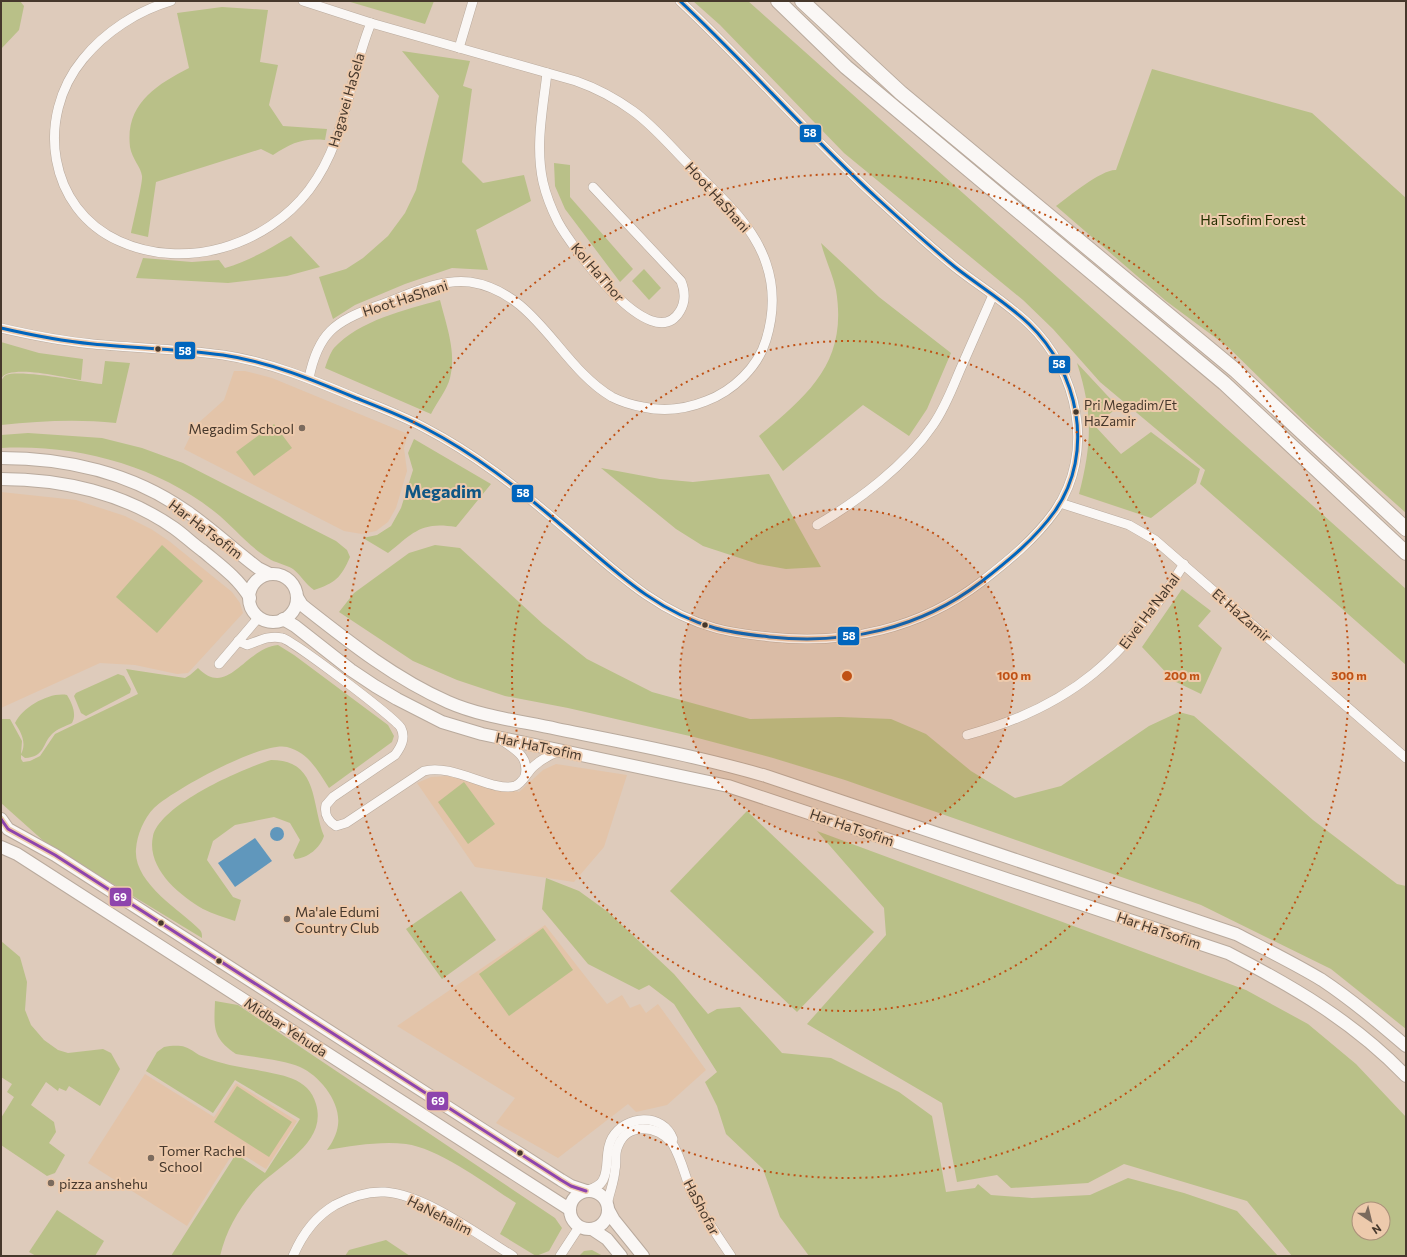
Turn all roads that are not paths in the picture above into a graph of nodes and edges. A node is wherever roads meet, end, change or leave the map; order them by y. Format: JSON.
{"nodes":[{"id":1,"x":171,"y":1,"type":"edge"},
{"id":2,"x":303,"y":1,"type":"edge"},
{"id":3,"x":473,"y":1,"type":"edge"},
{"id":4,"x":680,"y":1,"type":"edge"},
{"id":5,"x":778,"y":1,"type":"edge"},
{"id":6,"x":802,"y":1,"type":"edge"},
{"id":7,"x":371,"y":23,"type":"junction"},
{"id":8,"x":456,"y":47,"type":"junction"},
{"id":9,"x":547,"y":73,"type":"junction"},
{"id":10,"x":594,"y":187,"type":"dead end"},
{"id":11,"x":993,"y":295,"type":"junction"},
{"id":12,"x":1,"y":328,"type":"edge"},
{"id":13,"x":309,"y":378,"type":"junction"},
{"id":14,"x":1,"y":458,"type":"edge"},
{"id":15,"x":1,"y":479,"type":"edge"},
{"id":16,"x":1060,"y":503,"type":"junction"},
{"id":17,"x":817,"y":525,"type":"dead end"},
{"id":18,"x":1406,"y":529,"type":"edge"},
{"id":19,"x":1406,"y":552,"type":"edge"},
{"id":20,"x":1184,"y":564,"type":"junction"},
{"id":21,"x":270,"y":574,"type":"junction"},
{"id":22,"x":297,"y":597,"type":"junction"},
{"id":23,"x":250,"y":598,"type":"junction"},
{"id":24,"x":259,"y":617,"type":"junction"},
{"id":25,"x":282,"y":620,"type":"junction"},
{"id":26,"x":238,"y":641,"type":"junction"},
{"id":27,"x":219,"y":664,"type":"dead end"},
{"id":28,"x":967,"y":735,"type":"dead end"},
{"id":29,"x":497,"y":738,"type":"junction"},
{"id":30,"x":560,"y":751,"type":"junction"},
{"id":31,"x":1406,"y":758,"type":"edge"},
{"id":32,"x":525,"y":776,"type":"junction"},
{"id":33,"x":1,"y":820,"type":"edge"},
{"id":34,"x":1,"y":834,"type":"edge"},
{"id":35,"x":1,"y":847,"type":"edge"},
{"id":36,"x":1406,"y":1046,"type":"edge"},
{"id":37,"x":1406,"y":1076,"type":"edge"},
{"id":38,"x":678,"y":1156,"type":"junction"},
{"id":39,"x":587,"y":1191,"type":"junction"},
{"id":40,"x":608,"y":1207,"type":"junction"},
{"id":41,"x":569,"y":1209,"type":"junction"},
{"id":42,"x":579,"y":1227,"type":"junction"},
{"id":43,"x":592,"y":1229,"type":"junction"},
{"id":44,"x":293,"y":1256,"type":"edge"},
{"id":45,"x":513,"y":1256,"type":"edge"},
{"id":46,"x":560,"y":1256,"type":"edge"},
{"id":47,"x":621,"y":1256,"type":"edge"},
{"id":48,"x":643,"y":1256,"type":"edge"},
{"id":49,"x":731,"y":1256,"type":"edge"}],
"edges":[{"from":1,"to":7,"type":"street","name":"Hagavei HaSela"},
{"from":2,"to":7,"type":"street"},
{"from":3,"to":8,"type":"street"},
{"from":4,"to":11,"type":"street"},
{"from":5,"to":19,"type":"main road"},
{"from":6,"to":18,"type":"main road"},
{"from":7,"to":8,"type":"street","name":"Hoot HaShani"},
{"from":8,"to":9,"type":"street","name":"Hoot HaShani"},
{"from":9,"to":10,"type":"street","name":"Kol HaThor"},
{"from":9,"to":13,"type":"street","name":"Hoot HaShani"},
{"from":11,"to":16,"type":"street"},
{"from":11,"to":17,"type":"street"},
{"from":12,"to":13,"type":"street"},
{"from":13,"to":16,"type":"street"},
{"from":14,"to":21,"type":"main road","name":"Har HaTsofim"},
{"from":15,"to":23,"type":"main road","name":"Har HaTsofim"},
{"from":16,"to":20,"type":"street","name":"Et HaZamir"},
{"from":20,"to":28,"type":"street","name":"Eivei Ha'Nahal"},
{"from":20,"to":31,"type":"street","name":"Et HaZamir"},
{"from":21,"to":22,"type":"main road"},
{"from":21,"to":23,"type":"main road"},
{"from":22,"to":25,"type":"main road"},
{"from":22,"to":36,"type":"main road","name":"Har HaTsofim"},
{"from":23,"to":24,"type":"main road"},
{"from":24,"to":25,"type":"main road"},
{"from":24,"to":26,"type":"street"},
{"from":25,"to":29,"type":"main road","name":"Har HaTsofim"},
{"from":26,"to":27,"type":"street"},
{"from":26,"to":32,"type":"street"},
{"from":29,"to":30,"type":"main road","name":"Har HaTsofim"},
{"from":29,"to":32,"type":"street"},
{"from":30,"to":32,"type":"street"},
{"from":30,"to":37,"type":"main road","name":"Har HaTsofim"},
{"from":33,"to":34,"type":"main road"},
{"from":33,"to":39,"type":"main road","name":"Midbar Yehuda"},
{"from":35,"to":41,"type":"main road","name":"Midbar Yehuda"},
{"from":38,"to":39,"type":"street","name":"HaShofar"},
{"from":38,"to":40,"type":"street","name":"HaShofar"},
{"from":38,"to":49,"type":"street","name":"HaShofar"},
{"from":39,"to":40,"type":"main road"},
{"from":39,"to":41,"type":"main road"},
{"from":40,"to":43,"type":"main road"},
{"from":40,"to":48,"type":"main road"},
{"from":41,"to":42,"type":"main road"},
{"from":42,"to":43,"type":"main road"},
{"from":42,"to":46,"type":"street"},
{"from":43,"to":47,"type":"main road"},
{"from":44,"to":45,"type":"street","name":"HaNehalim"}]}
